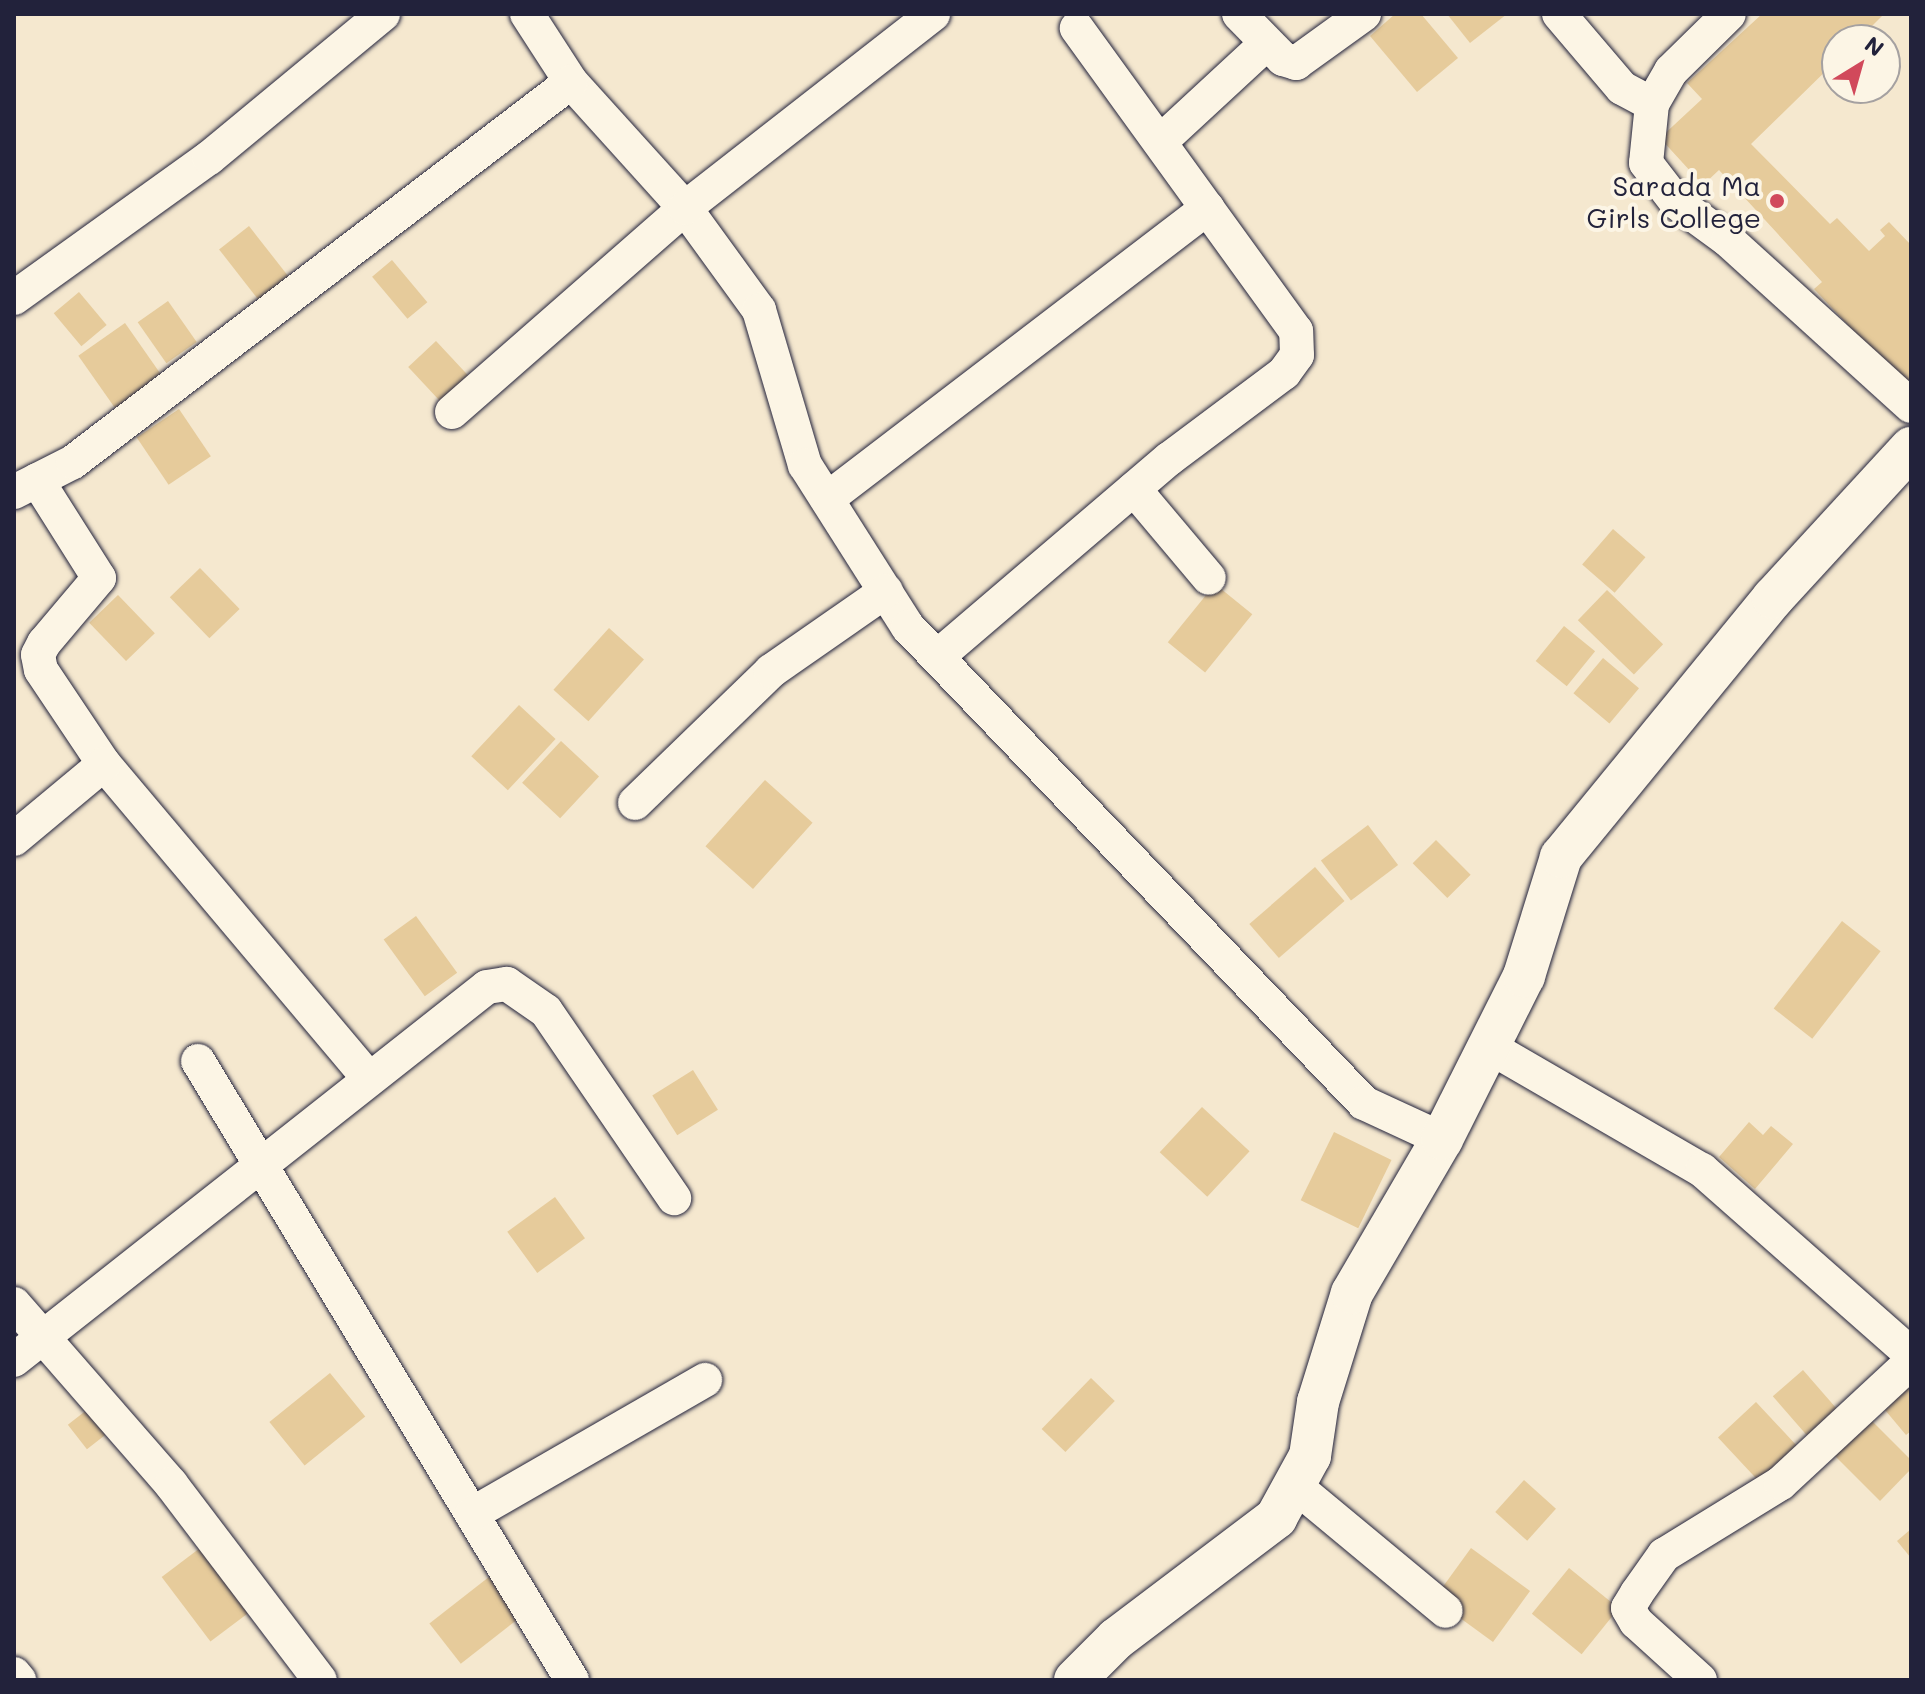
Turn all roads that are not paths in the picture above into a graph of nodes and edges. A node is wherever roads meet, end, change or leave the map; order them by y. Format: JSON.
{"nodes":[{"id":1,"x":383,"y":14,"type":"edge"},
{"id":2,"x":527,"y":14,"type":"edge"},
{"id":3,"x":933,"y":14,"type":"edge"},
{"id":4,"x":1239,"y":14,"type":"edge"},
{"id":5,"x":1364,"y":14,"type":"edge"},
{"id":6,"x":1559,"y":14,"type":"edge"},
{"id":7,"x":1729,"y":14,"type":"edge"},
{"id":8,"x":1077,"y":28,"type":"dead end"},
{"id":9,"x":1266,"y":44,"type":"junction"},
{"id":10,"x":571,"y":82,"type":"junction"},
{"id":11,"x":1652,"y":104,"type":"junction"},
{"id":12,"x":1160,"y":142,"type":"junction"},
{"id":13,"x":685,"y":208,"type":"junction"},
{"id":14,"x":1207,"y":208,"type":"junction"},
{"id":15,"x":14,"y":298,"type":"edge"},
{"id":16,"x":1911,"y":406,"type":"edge"},
{"id":17,"x":452,"y":412,"type":"dead end"},
{"id":18,"x":1911,"y":448,"type":"edge"},
{"id":19,"x":26,"y":486,"type":"edge"},
{"id":20,"x":1134,"y":489,"type":"junction"},
{"id":21,"x":827,"y":499,"type":"junction"},
{"id":22,"x":1209,"y":578,"type":"dead end"},
{"id":23,"x":886,"y":591,"type":"junction"},
{"id":24,"x":937,"y":657,"type":"junction"},
{"id":25,"x":104,"y":764,"type":"junction"},
{"id":26,"x":635,"y":803,"type":"dead end"},
{"id":27,"x":14,"y":839,"type":"edge"},
{"id":28,"x":1486,"y":1045,"type":"junction"},
{"id":29,"x":198,"y":1061,"type":"dead end"},
{"id":30,"x":368,"y":1078,"type":"junction"},
{"id":31,"x":1442,"y":1139,"type":"junction"},
{"id":32,"x":258,"y":1161,"type":"junction"},
{"id":33,"x":674,"y":1198,"type":"dead end"},
{"id":34,"x":14,"y":1304,"type":"edge"},
{"id":35,"x":44,"y":1338,"type":"junction"},
{"id":36,"x":1911,"y":1354,"type":"edge"},
{"id":37,"x":14,"y":1360,"type":"edge"},
{"id":38,"x":1911,"y":1362,"type":"edge"},
{"id":39,"x":705,"y":1380,"type":"dead end"},
{"id":40,"x":1294,"y":1485,"type":"junction"},
{"id":41,"x":472,"y":1514,"type":"junction"},
{"id":42,"x":1446,"y":1611,"type":"dead end"},
{"id":43,"x":14,"y":1674,"type":"edge"},
{"id":44,"x":19,"y":1680,"type":"edge"},
{"id":45,"x":320,"y":1680,"type":"edge"},
{"id":46,"x":572,"y":1680,"type":"edge"},
{"id":47,"x":1075,"y":1680,"type":"edge"},
{"id":48,"x":1700,"y":1680,"type":"edge"}],
"edges":[{"from":1,"to":15,"type":"street"},
{"from":2,"to":10,"type":"street"},
{"from":3,"to":13,"type":"street"},
{"from":4,"to":9,"type":"street"},
{"from":5,"to":9,"type":"street"},
{"from":6,"to":11,"type":"street"},
{"from":7,"to":11,"type":"street"},
{"from":8,"to":12,"type":"street"},
{"from":9,"to":12,"type":"street"},
{"from":10,"to":13,"type":"street"},
{"from":10,"to":19,"type":"street"},
{"from":11,"to":16,"type":"street"},
{"from":12,"to":14,"type":"street"},
{"from":13,"to":17,"type":"street"},
{"from":13,"to":21,"type":"street"},
{"from":14,"to":20,"type":"street"},
{"from":14,"to":21,"type":"street"},
{"from":18,"to":28,"type":"street"},
{"from":19,"to":25,"type":"street"},
{"from":20,"to":22,"type":"street"},
{"from":20,"to":24,"type":"street"},
{"from":21,"to":23,"type":"street"},
{"from":23,"to":24,"type":"street"},
{"from":23,"to":26,"type":"street"},
{"from":24,"to":31,"type":"street"},
{"from":25,"to":27,"type":"street"},
{"from":25,"to":30,"type":"street"},
{"from":28,"to":31,"type":"street"},
{"from":28,"to":36,"type":"street"},
{"from":29,"to":32,"type":"street"},
{"from":30,"to":32,"type":"street"},
{"from":30,"to":33,"type":"street"},
{"from":31,"to":40,"type":"street"},
{"from":32,"to":35,"type":"street"},
{"from":32,"to":41,"type":"street"},
{"from":34,"to":35,"type":"street"},
{"from":35,"to":37,"type":"street"},
{"from":35,"to":45,"type":"street"},
{"from":38,"to":48,"type":"street"},
{"from":39,"to":41,"type":"street"},
{"from":40,"to":42,"type":"street"},
{"from":40,"to":47,"type":"street"},
{"from":41,"to":46,"type":"street"},
{"from":43,"to":44,"type":"street"}]}
